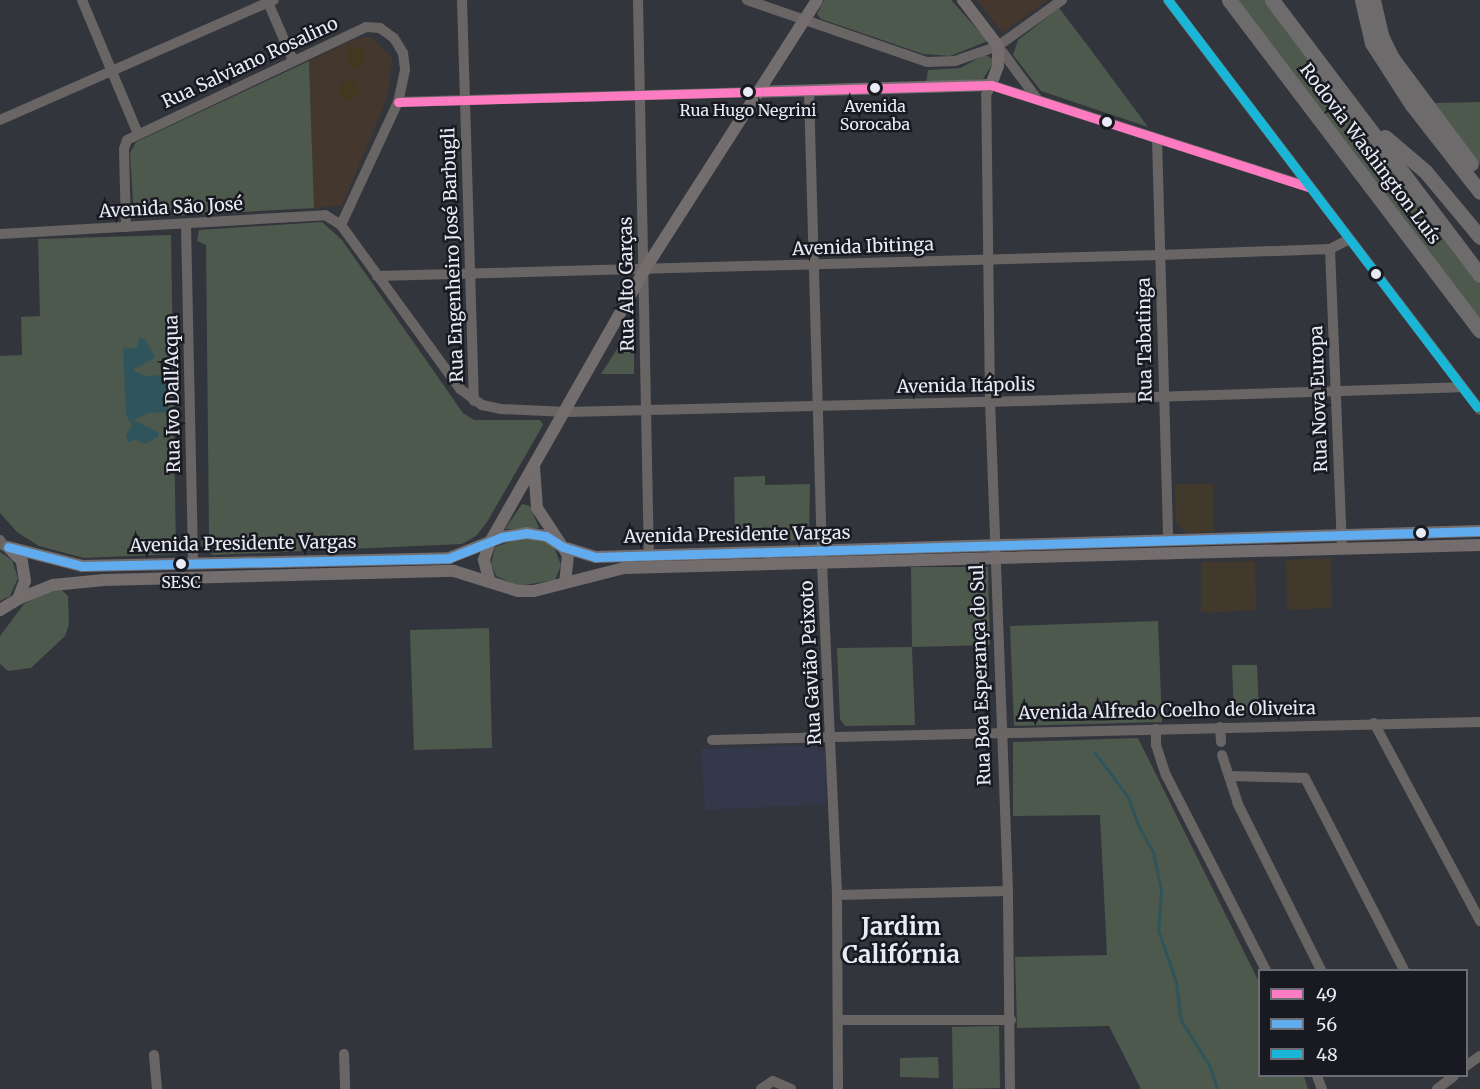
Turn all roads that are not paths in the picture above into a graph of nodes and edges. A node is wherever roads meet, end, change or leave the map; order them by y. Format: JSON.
{"nodes":[{"id":1,"x":82,"y":0,"type":"edge"},
{"id":2,"x":462,"y":0,"type":"edge"},
{"id":3,"x":638,"y":0,"type":"edge"},
{"id":4,"x":747,"y":0,"type":"edge"},
{"id":5,"x":817,"y":0,"type":"edge"},
{"id":6,"x":963,"y":0,"type":"edge"},
{"id":7,"x":1062,"y":0,"type":"edge"},
{"id":8,"x":1168,"y":0,"type":"edge"},
{"id":9,"x":1229,"y":0,"type":"edge"},
{"id":10,"x":1272,"y":0,"type":"edge"},
{"id":11,"x":1362,"y":0,"type":"edge"},
{"id":12,"x":1373,"y":0,"type":"edge"},
{"id":13,"x":270,"y":1,"type":"edge"},
{"id":14,"x":804,"y":19,"type":"junction"},
{"id":15,"x":998,"y":46,"type":"junction"},
{"id":16,"x":293,"y":60,"type":"junction"},
{"id":17,"x":111,"y":73,"type":"junction"},
{"id":18,"x":768,"y":73,"type":"junction"},
{"id":19,"x":991,"y":85,"type":"junction"},
{"id":20,"x":756,"y":92,"type":"junction"},
{"id":21,"x":778,"y":92,"type":"junction"},
{"id":22,"x":809,"y":92,"type":"junction"},
{"id":23,"x":637,"y":95,"type":"junction"},
{"id":24,"x":465,"y":99,"type":"junction"},
{"id":25,"x":1038,"y":100,"type":"junction"},
{"id":26,"x":398,"y":102,"type":"junction"},
{"id":27,"x":1362,"y":118,"type":"junction"},
{"id":28,"x":0,"y":120,"type":"edge"},
{"id":29,"x":138,"y":134,"type":"junction"},
{"id":30,"x":1156,"y":139,"type":"junction"},
{"id":31,"x":1480,"y":176,"type":"edge"},
{"id":32,"x":1309,"y":187,"type":"junction"},
{"id":33,"x":1480,"y":192,"type":"edge"},
{"id":34,"x":186,"y":224,"type":"junction"},
{"id":35,"x":341,"y":225,"type":"junction"},
{"id":36,"x":126,"y":227,"type":"junction"},
{"id":37,"x":0,"y":234,"type":"edge"},
{"id":38,"x":1480,"y":237,"type":"edge"},
{"id":39,"x":1348,"y":240,"type":"junction"},
{"id":40,"x":1330,"y":249,"type":"junction"},
{"id":41,"x":1160,"y":255,"type":"junction"},
{"id":42,"x":987,"y":260,"type":"junction"},
{"id":43,"x":816,"y":265,"type":"junction"},
{"id":44,"x":645,"y":269,"type":"junction"},
{"id":45,"x":469,"y":273,"type":"junction"},
{"id":46,"x":1480,"y":274,"type":"edge"},
{"id":47,"x":377,"y":276,"type":"junction"},
{"id":48,"x":1480,"y":331,"type":"edge"},
{"id":49,"x":1460,"y":387,"type":"junction"},
{"id":50,"x":1335,"y":391,"type":"junction"},
{"id":51,"x":1163,"y":398,"type":"junction"},
{"id":52,"x":474,"y":401,"type":"junction"},
{"id":53,"x":990,"y":402,"type":"junction"},
{"id":54,"x":817,"y":405,"type":"junction"},
{"id":55,"x":1480,"y":410,"type":"edge"},
{"id":56,"x":644,"y":411,"type":"junction"},
{"id":57,"x":567,"y":412,"type":"junction"},
{"id":58,"x":534,"y":466,"type":"junction"},
{"id":59,"x":1480,"y":531,"type":"edge"},
{"id":60,"x":1168,"y":541,"type":"junction"},
{"id":61,"x":490,"y":542,"type":"junction"},
{"id":62,"x":1342,"y":543,"type":"junction"},
{"id":63,"x":3,"y":545,"type":"edge"},
{"id":64,"x":1480,"y":545,"type":"edge"},
{"id":65,"x":994,"y":546,"type":"junction"},
{"id":66,"x":563,"y":547,"type":"junction"},
{"id":67,"x":821,"y":557,"type":"junction"},
{"id":68,"x":994,"y":559,"type":"junction"},
{"id":69,"x":649,"y":561,"type":"junction"},
{"id":70,"x":194,"y":564,"type":"junction"},
{"id":71,"x":489,"y":579,"type":"junction"},
{"id":72,"x":565,"y":582,"type":"junction"},
{"id":73,"x":18,"y":599,"type":"junction"},
{"id":74,"x":1,"y":611,"type":"edge"},
{"id":75,"x":1480,"y":722,"type":"edge"},
{"id":76,"x":1374,"y":723,"type":"junction"},
{"id":77,"x":1220,"y":727,"type":"junction"},
{"id":78,"x":1156,"y":729,"type":"junction"},
{"id":79,"x":999,"y":730,"type":"junction"},
{"id":80,"x":831,"y":737,"type":"junction"},
{"id":81,"x":712,"y":740,"type":"dead end"},
{"id":82,"x":1221,"y":742,"type":"dead end"},
{"id":83,"x":1222,"y":755,"type":"dead end"},
{"id":84,"x":1229,"y":776,"type":"junction"},
{"id":85,"x":1008,"y":891,"type":"junction"},
{"id":86,"x":837,"y":895,"type":"junction"},
{"id":87,"x":1480,"y":921,"type":"edge"},
{"id":88,"x":1265,"y":969,"type":"edge"},
{"id":89,"x":1320,"y":969,"type":"edge"},
{"id":90,"x":1403,"y":969,"type":"edge"},
{"id":91,"x":840,"y":1020,"type":"junction"},
{"id":92,"x":1011,"y":1020,"type":"junction"},
{"id":93,"x":344,"y":1054,"type":"dead end"},
{"id":94,"x":154,"y":1055,"type":"dead end"},
{"id":95,"x":1480,"y":1056,"type":"edge"},
{"id":96,"x":1468,"y":1065,"type":"edge"},
{"id":97,"x":1453,"y":1077,"type":"edge"},
{"id":98,"x":157,"y":1089,"type":"edge"},
{"id":99,"x":345,"y":1089,"type":"edge"},
{"id":100,"x":761,"y":1089,"type":"edge"},
{"id":101,"x":791,"y":1089,"type":"edge"},
{"id":102,"x":838,"y":1089,"type":"edge"},
{"id":103,"x":1010,"y":1089,"type":"edge"},
{"id":104,"x":1437,"y":1089,"type":"edge"}],
"edges":[{"from":1,"to":17,"type":"street"},
{"from":2,"to":24,"type":"street","name":"Rua Engenheiro José Barbugli"},
{"from":3,"to":23,"type":"street","name":"Rua Alto Garças"},
{"from":4,"to":14,"type":"street"},
{"from":5,"to":14,"type":"main road"},
{"from":6,"to":15,"type":"main road"},
{"from":7,"to":15,"type":"street"},
{"from":8,"to":32,"type":"street"},
{"from":9,"to":48,"type":"highway","name":"Rodovia Washington Luís"},
{"from":10,"to":27,"type":"highway","name":"Rodovia Washington Luís"},
{"from":11,"to":33,"type":"highway"},
{"from":12,"to":31,"type":"highway"},
{"from":13,"to":16,"type":"street"},
{"from":13,"to":17,"type":"street"},
{"from":14,"to":15,"type":"street"},
{"from":14,"to":18,"type":"main road"},
{"from":15,"to":19,"type":"main road","name":"Rua Boa Esperança do Sul"},
{"from":15,"to":25,"type":"street"},
{"from":16,"to":26,"type":"street","name":"Rua Salviano Rosalino"},
{"from":16,"to":29,"type":"street","name":"Rua Salviano Rosalino"},
{"from":17,"to":28,"type":"street"},
{"from":17,"to":29,"type":"street"},
{"from":18,"to":20,"type":"main road"},
{"from":18,"to":21,"type":"main road"},
{"from":19,"to":22,"type":"main road"},
{"from":19,"to":25,"type":"street"},
{"from":19,"to":42,"type":"street","name":"Rua Boa Esperança do Sul"},
{"from":20,"to":21,"type":"main road"},
{"from":20,"to":23,"type":"street"},
{"from":20,"to":44,"type":"main road"},
{"from":21,"to":22,"type":"main road"},
{"from":22,"to":43,"type":"street","name":"Rua Gavião Peixoto"},
{"from":23,"to":24,"type":"street"},
{"from":23,"to":44,"type":"street","name":"Rua Alto Garças"},
{"from":24,"to":26,"type":"street"},
{"from":24,"to":45,"type":"street","name":"Rua Engenheiro José Barbugli"},
{"from":25,"to":30,"type":"street"},
{"from":26,"to":35,"type":"street","name":"Rua Salviano Rosalino"},
{"from":27,"to":38,"type":"highway"},
{"from":27,"to":46,"type":"highway","name":"Rodovia Washington Luís"},
{"from":29,"to":36,"type":"street","name":"Rua Salviano Rosalino"},
{"from":30,"to":32,"type":"street"},
{"from":30,"to":41,"type":"street","name":"Rua Tabatinga"},
{"from":32,"to":39,"type":"street"},
{"from":34,"to":35,"type":"street","name":"Avenida São José"},
{"from":34,"to":36,"type":"street","name":"Avenida São José"},
{"from":34,"to":70,"type":"street","name":"Rua Ivo Dall'Acqua"},
{"from":35,"to":47,"type":"street"},
{"from":36,"to":37,"type":"street","name":"Avenida São José"},
{"from":39,"to":40,"type":"street","name":"Avenida Ibitinga"},
{"from":39,"to":49,"type":"street"},
{"from":40,"to":41,"type":"street","name":"Avenida Ibitinga"},
{"from":40,"to":50,"type":"street","name":"Rua Nova Europa"},
{"from":41,"to":42,"type":"street","name":"Avenida Ibitinga"},
{"from":41,"to":51,"type":"street","name":"Rua Tabatinga"},
{"from":42,"to":43,"type":"street","name":"Avenida Ibitinga"},
{"from":42,"to":53,"type":"street","name":"Rua Boa Esperança do Sul"},
{"from":43,"to":44,"type":"street","name":"Avenida Ibitinga"},
{"from":43,"to":54,"type":"street","name":"Rua Gavião Peixoto"},
{"from":44,"to":45,"type":"street","name":"Avenida Ibitinga"},
{"from":44,"to":56,"type":"street","name":"Rua Alto Garças"},
{"from":44,"to":57,"type":"main road"},
{"from":45,"to":47,"type":"street","name":"Avenida Ibitinga"},
{"from":45,"to":52,"type":"street","name":"Rua Engenheiro José Barbugli"},
{"from":47,"to":52,"type":"street"},
{"from":49,"to":50,"type":"street","name":"Avenida Itápolis"},
{"from":49,"to":55,"type":"street"},
{"from":50,"to":51,"type":"street","name":"Avenida Itápolis"},
{"from":50,"to":62,"type":"street","name":"Rua Nova Europa"},
{"from":51,"to":53,"type":"street","name":"Avenida Itápolis"},
{"from":51,"to":60,"type":"street","name":"Rua Tabatinga"},
{"from":52,"to":57,"type":"street","name":"Avenida Itápolis"},
{"from":53,"to":54,"type":"street","name":"Avenida Itápolis"},
{"from":53,"to":65,"type":"street","name":"Rua Boa Esperança do Sul"},
{"from":54,"to":56,"type":"street","name":"Avenida Itápolis"},
{"from":54,"to":67,"type":"street","name":"Rua Gavião Peixoto"},
{"from":56,"to":57,"type":"street","name":"Avenida Itápolis"},
{"from":56,"to":69,"type":"street","name":"Rua Alto Garças"},
{"from":57,"to":58,"type":"main road"},
{"from":58,"to":61,"type":"main road"},
{"from":58,"to":66,"type":"main road"},
{"from":59,"to":62,"type":"main road","name":"Avenida Presidente Vargas"},
{"from":60,"to":62,"type":"main road","name":"Avenida Presidente Vargas"},
{"from":60,"to":65,"type":"main road","name":"Avenida Presidente Vargas"},
{"from":61,"to":66,"type":"main road","name":"Avenida Presidente Vargas"},
{"from":61,"to":70,"type":"main road","name":"Avenida Presidente Vargas"},
{"from":61,"to":71,"type":"main road"},
{"from":62,"to":64,"type":"main road","name":"Avenida Presidente Vargas"},
{"from":62,"to":68,"type":"main road","name":"Avenida Presidente Vargas"},
{"from":63,"to":70,"type":"main road","name":"Avenida Presidente Vargas"},
{"from":63,"to":73,"type":"main road"},
{"from":65,"to":67,"type":"main road","name":"Avenida Presidente Vargas"},
{"from":65,"to":68,"type":"street","name":"Rua Boa Esperança do Sul"},
{"from":66,"to":69,"type":"main road","name":"Avenida Presidente Vargas"},
{"from":66,"to":72,"type":"main road"},
{"from":67,"to":68,"type":"main road","name":"Avenida Presidente Vargas"},
{"from":67,"to":69,"type":"main road","name":"Avenida Presidente Vargas"},
{"from":67,"to":80,"type":"street","name":"Rua Gavião Peixoto"},
{"from":68,"to":79,"type":"street","name":"Rua Boa Esperança do Sul"},
{"from":69,"to":72,"type":"main road","name":"Avenida Presidente Vargas"},
{"from":71,"to":72,"type":"main road","name":"Avenida Presidente Vargas"},
{"from":71,"to":73,"type":"main road","name":"Avenida Presidente Vargas"},
{"from":73,"to":74,"type":"main road","name":"Avenida Presidente Vargas"},
{"from":75,"to":76,"type":"street","name":"Avenida Alfredo Coelho de Oliveira"},
{"from":76,"to":77,"type":"street","name":"Avenida Alfredo Coelho de Oliveira"},
{"from":76,"to":87,"type":"street"},
{"from":77,"to":78,"type":"street","name":"Avenida Alfredo Coelho de Oliveira"},
{"from":77,"to":82,"type":"street"},
{"from":78,"to":79,"type":"street","name":"Avenida Alfredo Coelho de Oliveira"},
{"from":78,"to":88,"type":"street"},
{"from":79,"to":80,"type":"street","name":"Avenida Alfredo Coelho de Oliveira"},
{"from":79,"to":85,"type":"street","name":"Rua Boa Esperança do Sul"},
{"from":80,"to":81,"type":"street","name":"Avenida Alfredo Coelho de Oliveira"},
{"from":80,"to":86,"type":"street","name":"Rua Gavião Peixoto"},
{"from":83,"to":84,"type":"street"},
{"from":84,"to":89,"type":"street"},
{"from":84,"to":90,"type":"street"},
{"from":85,"to":86,"type":"street"},
{"from":85,"to":92,"type":"street","name":"Rua Boa Esperança do Sul"},
{"from":86,"to":91,"type":"street","name":"Rua Gavião Peixoto"},
{"from":91,"to":92,"type":"street"},
{"from":91,"to":102,"type":"street","name":"Rua Gavião Peixoto"},
{"from":92,"to":103,"type":"street","name":"Rua Boa Esperança do Sul"},
{"from":93,"to":99,"type":"street"},
{"from":94,"to":98,"type":"street"},
{"from":95,"to":96,"type":"street"},
{"from":97,"to":104,"type":"street"},
{"from":100,"to":101,"type":"street"}]}
